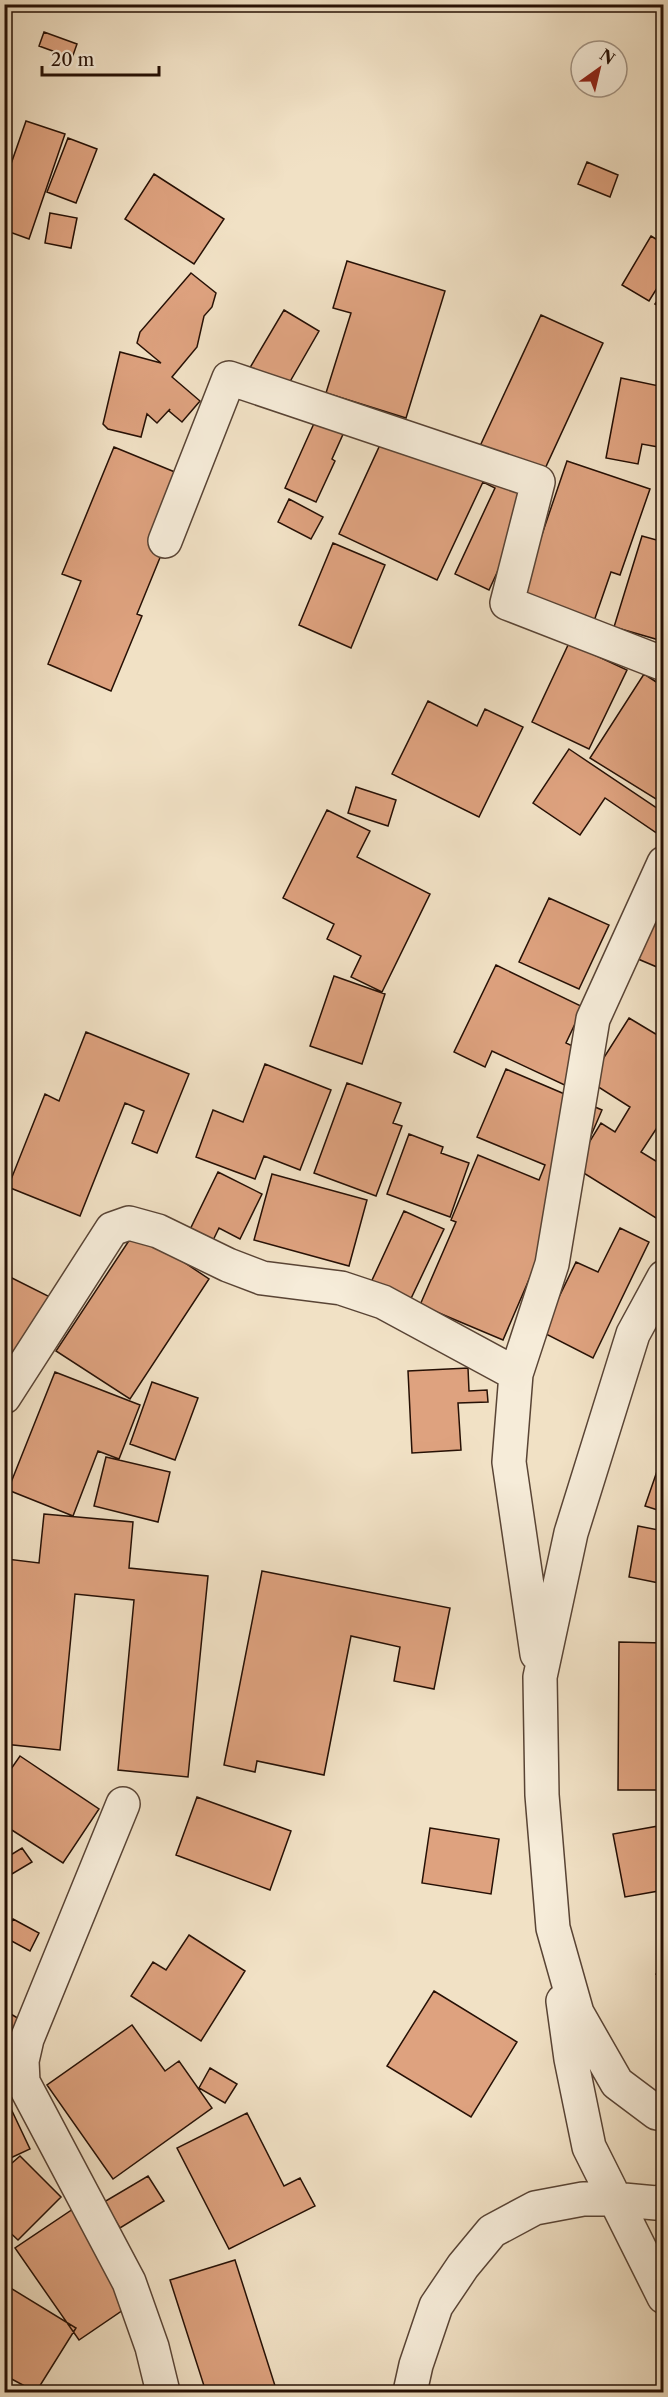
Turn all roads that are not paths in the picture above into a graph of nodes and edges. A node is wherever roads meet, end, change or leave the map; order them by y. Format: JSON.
{"nodes":[{"id":1,"x":165,"y":541,"type":"dead end"},
{"id":2,"x":663,"y":664,"type":"edge"},
{"id":3,"x":663,"y":863,"type":"edge"},
{"id":4,"x":663,"y":1277,"type":"edge"},
{"id":5,"x":516,"y":1374,"type":"junction"},
{"id":6,"x":4,"y":1397,"type":"edge"},
{"id":7,"x":540,"y":1677,"type":"junction"},
{"id":8,"x":123,"y":1804,"type":"dead end"},
{"id":9,"x":553,"y":1928,"type":"junction"},
{"id":10,"x":663,"y":2114,"type":"edge"},
{"id":11,"x":613,"y":2199,"type":"junction"},
{"id":12,"x":663,"y":2201,"type":"edge"},
{"id":13,"x":663,"y":2297,"type":"edge"},
{"id":14,"x":163,"y":2392,"type":"edge"},
{"id":15,"x":410,"y":2392,"type":"edge"}],
"edges":[{"from":1,"to":2,"type":"street"},
{"from":3,"to":5,"type":"street"},
{"from":4,"to":7,"type":"street"},
{"from":5,"to":6,"type":"street"},
{"from":5,"to":7,"type":"street"},
{"from":7,"to":9,"type":"street"},
{"from":8,"to":14,"type":"street"},
{"from":9,"to":10,"type":"street"},
{"from":9,"to":11,"type":"street"},
{"from":11,"to":12,"type":"street"},
{"from":11,"to":13,"type":"street"},
{"from":11,"to":15,"type":"street"}]}
